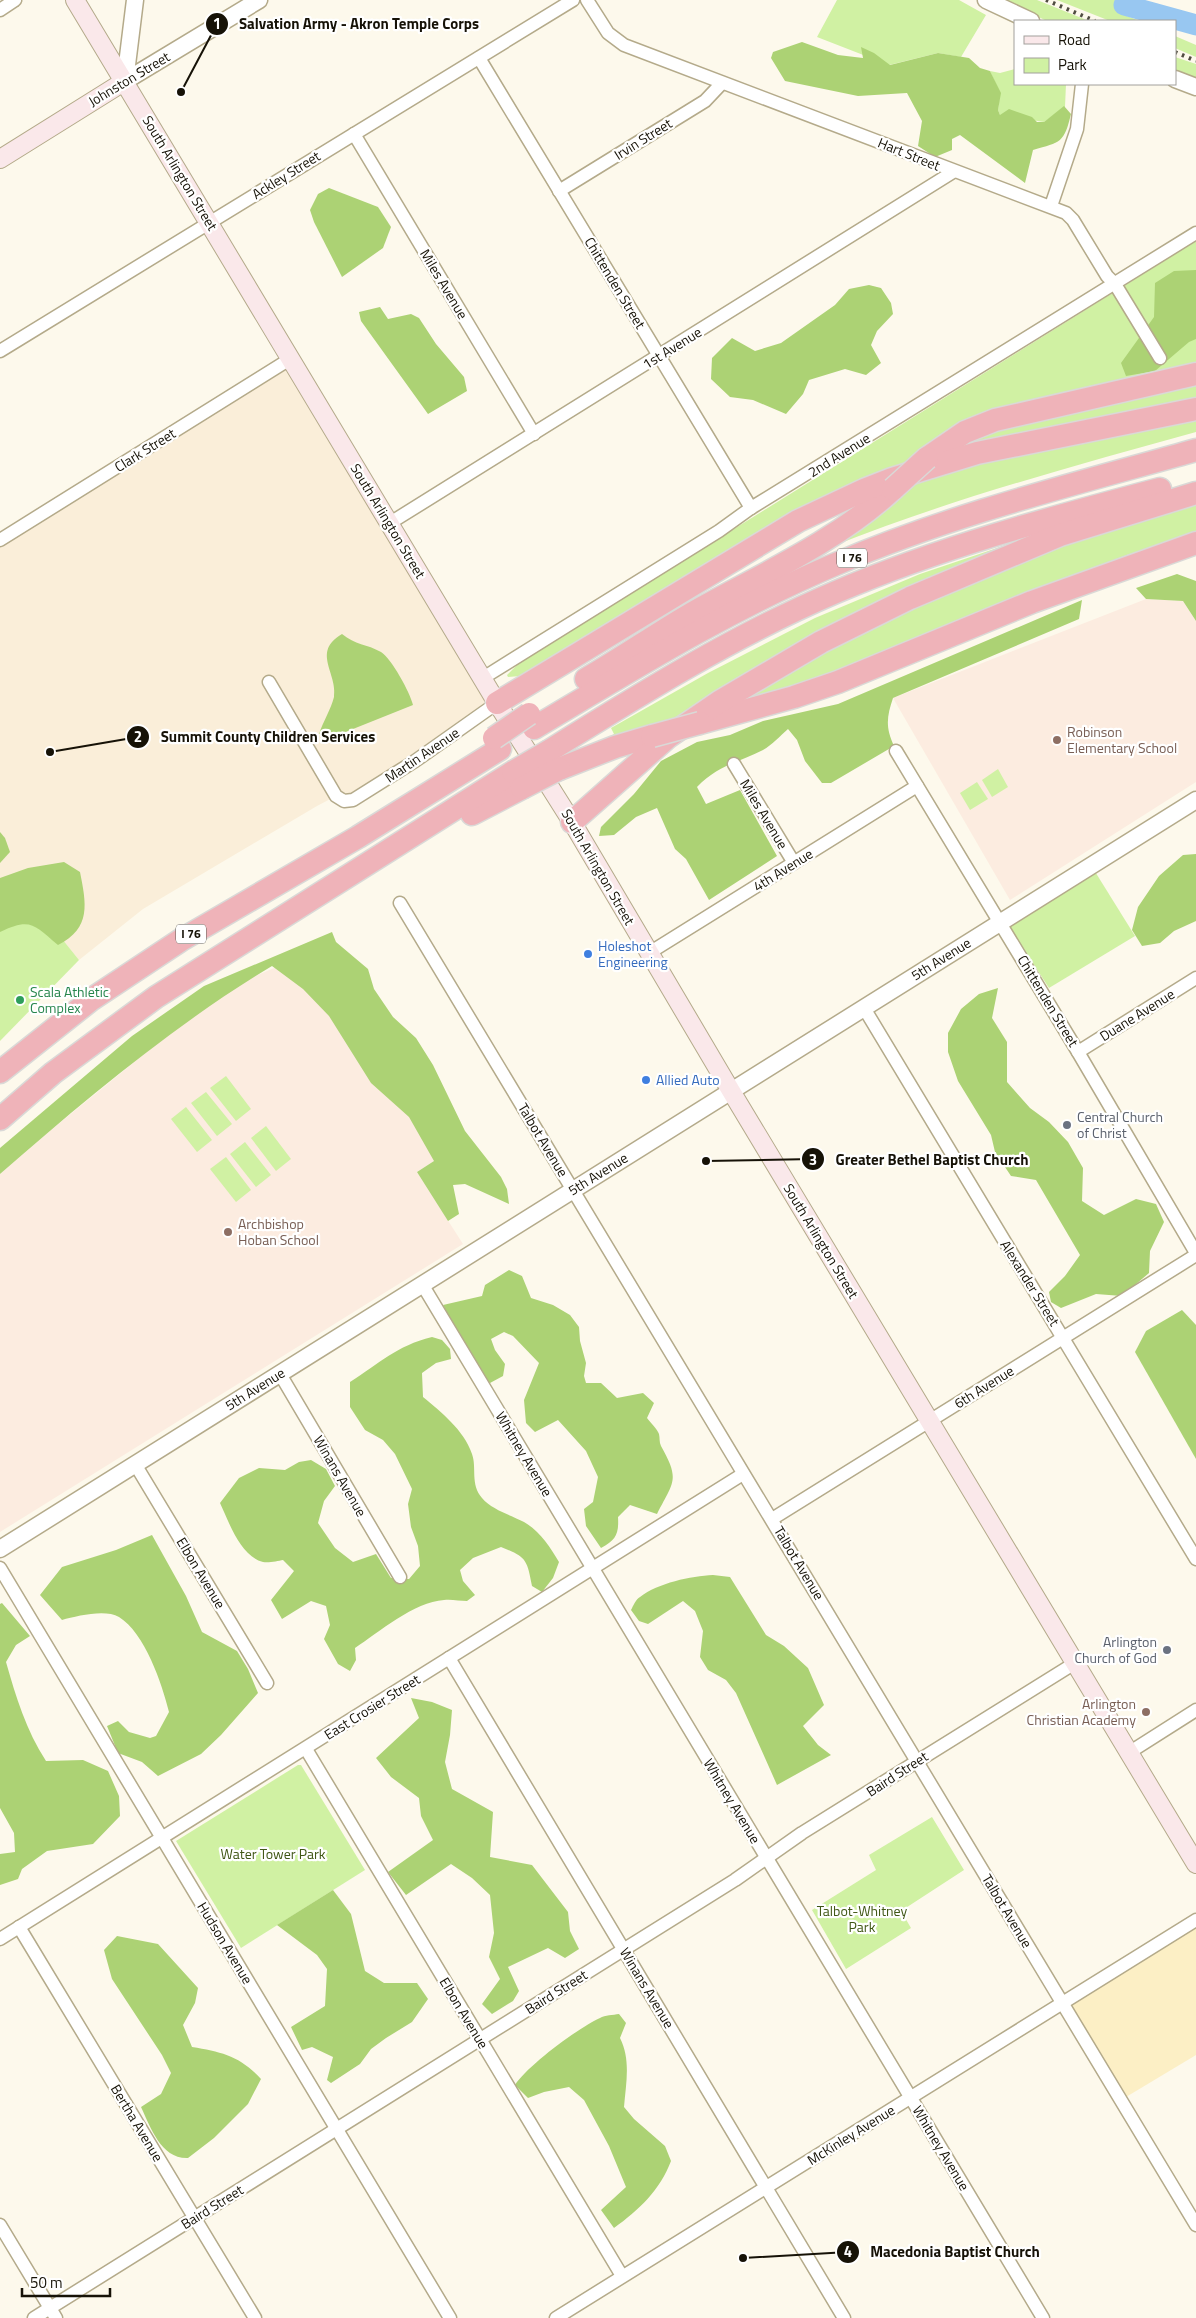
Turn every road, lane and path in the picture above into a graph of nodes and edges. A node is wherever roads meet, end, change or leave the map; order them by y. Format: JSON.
{"nodes":[{"id":1,"x":15,"y":0,"type":"edge"},
{"id":2,"x":75,"y":0,"type":"edge"},
{"id":3,"x":135,"y":0,"type":"edge"},
{"id":4,"x":259,"y":0,"type":"edge"},
{"id":5,"x":573,"y":0,"type":"edge"},
{"id":6,"x":587,"y":0,"type":"edge"},
{"id":7,"x":986,"y":0,"type":"edge"},
{"id":8,"x":0,"y":10,"type":"edge"},
{"id":9,"x":1029,"y":20,"type":"edge"},
{"id":10,"x":479,"y":58,"type":"junction"},
{"id":11,"x":1176,"y":79,"type":"edge"},
{"id":12,"x":125,"y":81,"type":"junction"},
{"id":13,"x":722,"y":83,"type":"junction"},
{"id":14,"x":1082,"y":85,"type":"edge"},
{"id":15,"x":1196,"y":87,"type":"edge"},
{"id":16,"x":354,"y":134,"type":"junction"},
{"id":17,"x":0,"y":159,"type":"edge"},
{"id":18,"x":953,"y":172,"type":"junction"},
{"id":19,"x":559,"y":191,"type":"junction"},
{"id":20,"x":1051,"y":206,"type":"junction"},
{"id":21,"x":209,"y":223,"type":"junction"},
{"id":22,"x":1196,"y":233,"type":"edge"},
{"id":23,"x":1115,"y":284,"type":"junction"},
{"id":24,"x":0,"y":351,"type":"edge"},
{"id":25,"x":659,"y":356,"type":"junction"},
{"id":26,"x":1160,"y":358,"type":"dead end"},
{"id":27,"x":290,"y":359,"type":"junction"},
{"id":28,"x":1196,"y":374,"type":"edge"},
{"id":29,"x":1196,"y":409,"type":"edge"},
{"id":30,"x":534,"y":434,"type":"junction"},
{"id":31,"x":1196,"y":450,"type":"edge"},
{"id":32,"x":1196,"y":479,"type":"edge"},
{"id":33,"x":1196,"y":493,"type":"edge"},
{"id":34,"x":751,"y":508,"type":"junction"},
{"id":35,"x":390,"y":523,"type":"junction"},
{"id":36,"x":0,"y":540,"type":"edge"},
{"id":37,"x":1196,"y":543,"type":"edge"},
{"id":38,"x":1196,"y":551,"type":"edge"},
{"id":39,"x":1162,"y":555,"type":"junction"},
{"id":40,"x":483,"y":678,"type":"junction"},
{"id":41,"x":269,"y":682,"type":"dead end"},
{"id":42,"x":497,"y":703,"type":"junction"},
{"id":43,"x":532,"y":721,"type":"junction"},
{"id":44,"x":896,"y":751,"type":"dead end"},
{"id":45,"x":554,"y":760,"type":"junction"},
{"id":46,"x":734,"y":764,"type":"dead end"},
{"id":47,"x":917,"y":786,"type":"junction"},
{"id":48,"x":1196,"y":800,"type":"edge"},
{"id":49,"x":572,"y":822,"type":"junction"},
{"id":50,"x":794,"y":863,"type":"junction"},
{"id":51,"x":400,"y":903,"type":"dead end"},
{"id":52,"x":1000,"y":923,"type":"junction"},
{"id":53,"x":649,"y":953,"type":"junction"},
{"id":54,"x":1195,"y":980,"type":"edge"},
{"id":55,"x":864,"y":1008,"type":"junction"},
{"id":56,"x":1078,"y":1052,"type":"junction"},
{"id":57,"x":0,"y":1072,"type":"edge"},
{"id":58,"x":731,"y":1091,"type":"junction"},
{"id":59,"x":0,"y":1119,"type":"edge"},
{"id":60,"x":574,"y":1190,"type":"junction"},
{"id":61,"x":1196,"y":1254,"type":"edge"},
{"id":62,"x":422,"y":1284,"type":"junction"},
{"id":63,"x":1064,"y":1338,"type":"junction"},
{"id":64,"x":280,"y":1374,"type":"junction"},
{"id":65,"x":929,"y":1422,"type":"junction"},
{"id":66,"x":135,"y":1464,"type":"junction"},
{"id":67,"x":743,"y":1474,"type":"junction"},
{"id":68,"x":772,"y":1519,"type":"junction"},
{"id":69,"x":0,"y":1549,"type":"edge"},
{"id":70,"x":1196,"y":1559,"type":"edge"},
{"id":71,"x":0,"y":1568,"type":"edge"},
{"id":72,"x":593,"y":1569,"type":"junction"},
{"id":73,"x":400,"y":1577,"type":"dead end"},
{"id":74,"x":449,"y":1658,"type":"junction"},
{"id":75,"x":1075,"y":1663,"type":"junction"},
{"id":76,"x":266,"y":1683,"type":"dead end"},
{"id":77,"x":1196,"y":1710,"type":"edge"},
{"id":78,"x":306,"y":1749,"type":"junction"},
{"id":79,"x":1130,"y":1752,"type":"junction"},
{"id":80,"x":917,"y":1760,"type":"junction"},
{"id":81,"x":162,"y":1838,"type":"junction"},
{"id":82,"x":766,"y":1858,"type":"junction"},
{"id":83,"x":1196,"y":1864,"type":"edge"},
{"id":84,"x":1196,"y":1920,"type":"edge"},
{"id":85,"x":19,"y":1928,"type":"junction"},
{"id":86,"x":0,"y":1939,"type":"edge"},
{"id":87,"x":624,"y":1949,"type":"junction"},
{"id":88,"x":1062,"y":2003,"type":"junction"},
{"id":89,"x":480,"y":2040,"type":"junction"},
{"id":90,"x":911,"y":2097,"type":"junction"},
{"id":91,"x":337,"y":2130,"type":"junction"},
{"id":92,"x":766,"y":2188,"type":"junction"},
{"id":93,"x":195,"y":2218,"type":"junction"},
{"id":94,"x":0,"y":2225,"type":"edge"},
{"id":95,"x":1196,"y":2225,"type":"edge"},
{"id":96,"x":622,"y":2276,"type":"junction"},
{"id":97,"x":53,"y":2313,"type":"edge"},
{"id":98,"x":34,"y":2318,"type":"edge"},
{"id":99,"x":255,"y":2318,"type":"edge"},
{"id":100,"x":450,"y":2318,"type":"edge"},
{"id":101,"x":556,"y":2318,"type":"edge"},
{"id":102,"x":844,"y":2318,"type":"edge"},
{"id":103,"x":1043,"y":2318,"type":"edge"}],
"edges":[{"from":1,"to":8,"type":"street"},
{"from":2,"to":12,"type":"main road","name":"South Arlington Street"},
{"from":3,"to":12,"type":"street"},
{"from":4,"to":12,"type":"street","name":"Johnston Street"},
{"from":5,"to":10,"type":"street","name":"Ackley Street"},
{"from":6,"to":13,"type":"street","name":"Hart Street"},
{"from":7,"to":9,"type":"street"},
{"from":10,"to":16,"type":"street","name":"Ackley Street"},
{"from":10,"to":19,"type":"street","name":"Chittenden Street"},
{"from":11,"to":15,"type":"street"},
{"from":12,"to":17,"type":"main road","name":"Johnston Street"},
{"from":12,"to":21,"type":"main road","name":"South Arlington Street"},
{"from":13,"to":18,"type":"street","name":"Hart Street"},
{"from":13,"to":19,"type":"street","name":"Irvin Street"},
{"from":14,"to":20,"type":"street"},
{"from":16,"to":21,"type":"street","name":"Ackley Street"},
{"from":16,"to":30,"type":"street","name":"Miles Avenue"},
{"from":18,"to":20,"type":"street","name":"Hart Street"},
{"from":18,"to":25,"type":"street","name":"1st Avenue"},
{"from":19,"to":25,"type":"street","name":"Chittenden Street"},
{"from":20,"to":23,"type":"street","name":"Hart Street"},
{"from":21,"to":24,"type":"street","name":"Ackley Street"},
{"from":21,"to":27,"type":"main road","name":"South Arlington Street"},
{"from":22,"to":23,"type":"street","name":"2nd Avenue"},
{"from":23,"to":26,"type":"street","name":"Hart Street"},
{"from":23,"to":34,"type":"street","name":"2nd Avenue"},
{"from":25,"to":30,"type":"street","name":"1st Avenue"},
{"from":25,"to":34,"type":"street","name":"Chittenden Street"},
{"from":27,"to":35,"type":"main road","name":"South Arlington Street"},
{"from":27,"to":36,"type":"street","name":"Clark Street"},
{"from":28,"to":43,"type":"highway","bridge":true},
{"from":29,"to":42,"type":"highway"},
{"from":30,"to":35,"type":"street","name":"1st Avenue"},
{"from":31,"to":43,"type":"highway","number":"I 76"},
{"from":32,"to":45,"type":"highway","number":"I 76"},
{"from":33,"to":49,"type":"highway"},
{"from":34,"to":40,"type":"street","name":"2nd Avenue"},
{"from":35,"to":40,"type":"main road","name":"South Arlington Street"},
{"from":37,"to":39,"type":"highway"},
{"from":38,"to":39,"type":"highway"},
{"from":39,"to":45,"type":"highway","bridge":true},
{"from":40,"to":42,"type":"main road","name":"South Arlington Street"},
{"from":41,"to":42,"type":"street","name":"Martin Avenue"},
{"from":42,"to":49,"type":"main road","name":"South Arlington Street"},
{"from":43,"to":57,"type":"highway","number":"I 76","bridge":true},
{"from":44,"to":47,"type":"street","name":"Chittenden Street"},
{"from":45,"to":59,"type":"highway","number":"I 76","bridge":true},
{"from":46,"to":50,"type":"street","name":"Miles Avenue"},
{"from":47,"to":50,"type":"street","name":"4th Avenue"},
{"from":47,"to":52,"type":"street","name":"Chittenden Street"},
{"from":48,"to":52,"type":"street","name":"5th Avenue"},
{"from":49,"to":53,"type":"main road","name":"South Arlington Street"},
{"from":50,"to":53,"type":"street","name":"4th Avenue"},
{"from":51,"to":60,"type":"street","name":"Talbot Avenue"},
{"from":52,"to":55,"type":"street","name":"5th Avenue"},
{"from":52,"to":56,"type":"street","name":"Chittenden Street"},
{"from":53,"to":58,"type":"main road","name":"South Arlington Street"},
{"from":54,"to":56,"type":"street","name":"Duane Avenue"},
{"from":55,"to":58,"type":"street","name":"5th Avenue"},
{"from":55,"to":63,"type":"street","name":"Alexander Street"},
{"from":56,"to":61,"type":"street","name":"Chittenden Street"},
{"from":58,"to":60,"type":"street","name":"5th Avenue"},
{"from":58,"to":65,"type":"main road","name":"South Arlington Street"},
{"from":60,"to":62,"type":"street","name":"5th Avenue"},
{"from":60,"to":67,"type":"street","name":"Talbot Avenue"},
{"from":61,"to":63,"type":"street","name":"6th Avenue"},
{"from":62,"to":64,"type":"street","name":"5th Avenue"},
{"from":62,"to":72,"type":"street","name":"Whitney Avenue"},
{"from":63,"to":65,"type":"street","name":"6th Avenue"},
{"from":63,"to":70,"type":"street","name":"Alexander Street"},
{"from":64,"to":66,"type":"street","name":"5th Avenue"},
{"from":64,"to":73,"type":"street","name":"Winans Avenue"},
{"from":65,"to":68,"type":"street","name":"6th Avenue"},
{"from":65,"to":75,"type":"main road","name":"South Arlington Street"},
{"from":66,"to":69,"type":"street","name":"5th Avenue"},
{"from":66,"to":76,"type":"street","name":"Elbon Avenue"},
{"from":67,"to":68,"type":"street","name":"Talbot Avenue"},
{"from":67,"to":72,"type":"street","name":"East Crosier Street"},
{"from":68,"to":80,"type":"street","name":"Talbot Avenue"},
{"from":71,"to":81,"type":"street","name":"Hudson Avenue"},
{"from":72,"to":74,"type":"street","name":"East Crosier Street"},
{"from":72,"to":82,"type":"street","name":"Whitney Avenue"},
{"from":74,"to":78,"type":"street","name":"East Crosier Street"},
{"from":74,"to":87,"type":"street","name":"Winans Avenue"},
{"from":75,"to":79,"type":"main road","name":"South Arlington Street"},
{"from":75,"to":80,"type":"street","name":"Baird Street"},
{"from":77,"to":79,"type":"street"},
{"from":78,"to":81,"type":"street","name":"East Crosier Street"},
{"from":78,"to":89,"type":"street","name":"Elbon Avenue"},
{"from":79,"to":83,"type":"main road","name":"South Arlington Street"},
{"from":80,"to":82,"type":"street","name":"Baird Street"},
{"from":80,"to":88,"type":"street","name":"Talbot Avenue"},
{"from":81,"to":85,"type":"street","name":"East Crosier Street"},
{"from":81,"to":91,"type":"street","name":"Hudson Avenue"},
{"from":82,"to":87,"type":"street","name":"Baird Street"},
{"from":82,"to":90,"type":"street","name":"Whitney Avenue"},
{"from":84,"to":88,"type":"street","name":"McKinley Avenue"},
{"from":85,"to":86,"type":"street","name":"East Crosier Street"},
{"from":85,"to":93,"type":"street","name":"Bertha Avenue"},
{"from":87,"to":89,"type":"street","name":"Baird Street"},
{"from":87,"to":92,"type":"street","name":"Winans Avenue"},
{"from":88,"to":90,"type":"street","name":"McKinley Avenue"},
{"from":88,"to":95,"type":"street","name":"Talbot Avenue"},
{"from":89,"to":91,"type":"street","name":"Baird Street"},
{"from":89,"to":96,"type":"street","name":"Elbon Avenue"},
{"from":90,"to":92,"type":"street","name":"McKinley Avenue"},
{"from":90,"to":103,"type":"street","name":"Whitney Avenue"},
{"from":91,"to":93,"type":"street","name":"Baird Street"},
{"from":91,"to":100,"type":"street","name":"Hudson Avenue"},
{"from":92,"to":96,"type":"street","name":"McKinley Avenue"},
{"from":92,"to":102,"type":"street","name":"Winans Avenue"},
{"from":93,"to":97,"type":"street","name":"Baird Street"},
{"from":93,"to":99,"type":"street","name":"Bertha Avenue"},
{"from":94,"to":97,"type":"street"},
{"from":96,"to":101,"type":"street","name":"McKinley Avenue"},
{"from":97,"to":98,"type":"street","name":"Baird Street"}]}
